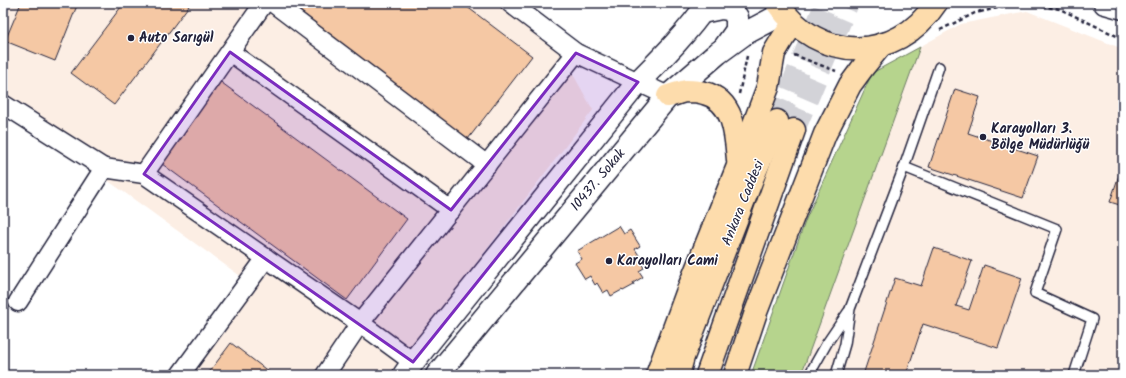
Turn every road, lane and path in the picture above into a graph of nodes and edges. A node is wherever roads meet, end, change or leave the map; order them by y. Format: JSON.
{"nodes":[{"id":1,"x":264,"y":3,"type":"edge"},
{"id":2,"x":273,"y":3,"type":"edge"},
{"id":3,"x":510,"y":3,"type":"edge"},
{"id":4,"x":978,"y":3,"type":"edge"},
{"id":5,"x":1105,"y":3,"type":"edge"},
{"id":6,"x":705,"y":7,"type":"edge"},
{"id":7,"x":1123,"y":8,"type":"edge"},
{"id":8,"x":938,"y":12,"type":"edge"},
{"id":9,"x":980,"y":12,"type":"junction"},
{"id":10,"x":785,"y":13,"type":"edge"},
{"id":11,"x":1123,"y":39,"type":"edge"},
{"id":12,"x":882,"y":44,"type":"junction"},
{"id":13,"x":725,"y":48,"type":"junction"},
{"id":14,"x":230,"y":52,"type":"junction"},
{"id":15,"x":576,"y":53,"type":"junction"},
{"id":16,"x":774,"y":53,"type":"junction"},
{"id":17,"x":940,"y":67,"type":"dead end"},
{"id":18,"x":854,"y":79,"type":"junction"},
{"id":19,"x":638,"y":82,"type":"junction"},
{"id":20,"x":668,"y":96,"type":"junction"},
{"id":21,"x":3,"y":104,"type":"edge"},
{"id":22,"x":487,"y":165,"type":"junction"},
{"id":23,"x":738,"y":166,"type":"junction"},
{"id":24,"x":904,"y":166,"type":"junction"},
{"id":25,"x":104,"y":168,"type":"junction"},
{"id":26,"x":144,"y":174,"type":"junction"},
{"id":27,"x":451,"y":210,"type":"junction"},
{"id":28,"x":266,"y":258,"type":"junction"},
{"id":29,"x":18,"y":302,"type":"dead end"},
{"id":30,"x":850,"y":309,"type":"junction"},
{"id":31,"x":360,"y":324,"type":"junction"},
{"id":32,"x":408,"y":369,"type":"edge"},
{"id":33,"x":180,"y":375,"type":"edge"},
{"id":34,"x":325,"y":375,"type":"edge"},
{"id":35,"x":437,"y":375,"type":"edge"},
{"id":36,"x":657,"y":375,"type":"edge"},
{"id":37,"x":678,"y":375,"type":"edge"},
{"id":38,"x":707,"y":375,"type":"edge"},
{"id":39,"x":735,"y":375,"type":"edge"},
{"id":40,"x":809,"y":375,"type":"edge"},
{"id":41,"x":836,"y":375,"type":"edge"},
{"id":42,"x":1074,"y":375,"type":"edge"}],
"edges":[{"from":1,"to":14,"type":"street"},
{"from":2,"to":22,"type":"street"},
{"from":3,"to":15,"type":"street"},
{"from":4,"to":9,"type":"path"},
{"from":5,"to":7,"type":"street"},
{"from":6,"to":13,"type":"street"},
{"from":6,"to":19,"type":"street","name":"10437. Sokak"},
{"from":8,"to":9,"type":"path"},
{"from":8,"to":12,"type":"main road"},
{"from":9,"to":11,"type":"path"},
{"from":10,"to":12,"type":"main road"},
{"from":10,"to":13,"type":"street","name":"10437. Sokak"},
{"from":10,"to":16,"type":"main road"},
{"from":12,"to":18,"type":"main road"},
{"from":13,"to":20,"type":"street","name":"10437. Sokak"},
{"from":14,"to":26,"type":"street"},
{"from":14,"to":27,"type":"street"},
{"from":15,"to":19,"type":"street"},
{"from":15,"to":22,"type":"street"},
{"from":16,"to":18,"type":"path"},
{"from":16,"to":23,"type":"main road"},
{"from":17,"to":24,"type":"lane"},
{"from":18,"to":39,"type":"main road"},
{"from":19,"to":20,"type":"street"},
{"from":19,"to":32,"type":"street","name":"10437. Sokak"},
{"from":20,"to":23,"type":"main road"},
{"from":20,"to":35,"type":"street","name":"10437. Sokak"},
{"from":21,"to":25,"type":"street"},
{"from":22,"to":27,"type":"street"},
{"from":23,"to":36,"type":"main road"},
{"from":24,"to":30,"type":"lane"},
{"from":24,"to":42,"type":"lane"},
{"from":25,"to":26,"type":"street"},
{"from":25,"to":29,"type":"street"},
{"from":26,"to":28,"type":"street"},
{"from":27,"to":31,"type":"street"},
{"from":28,"to":31,"type":"street"},
{"from":28,"to":33,"type":"street"},
{"from":30,"to":40,"type":"lane"},
{"from":30,"to":41,"type":"lane"},
{"from":31,"to":32,"type":"street"},
{"from":31,"to":34,"type":"street"},
{"from":37,"to":38,"type":"main road","name":"Ankara Caddesi"}]}
